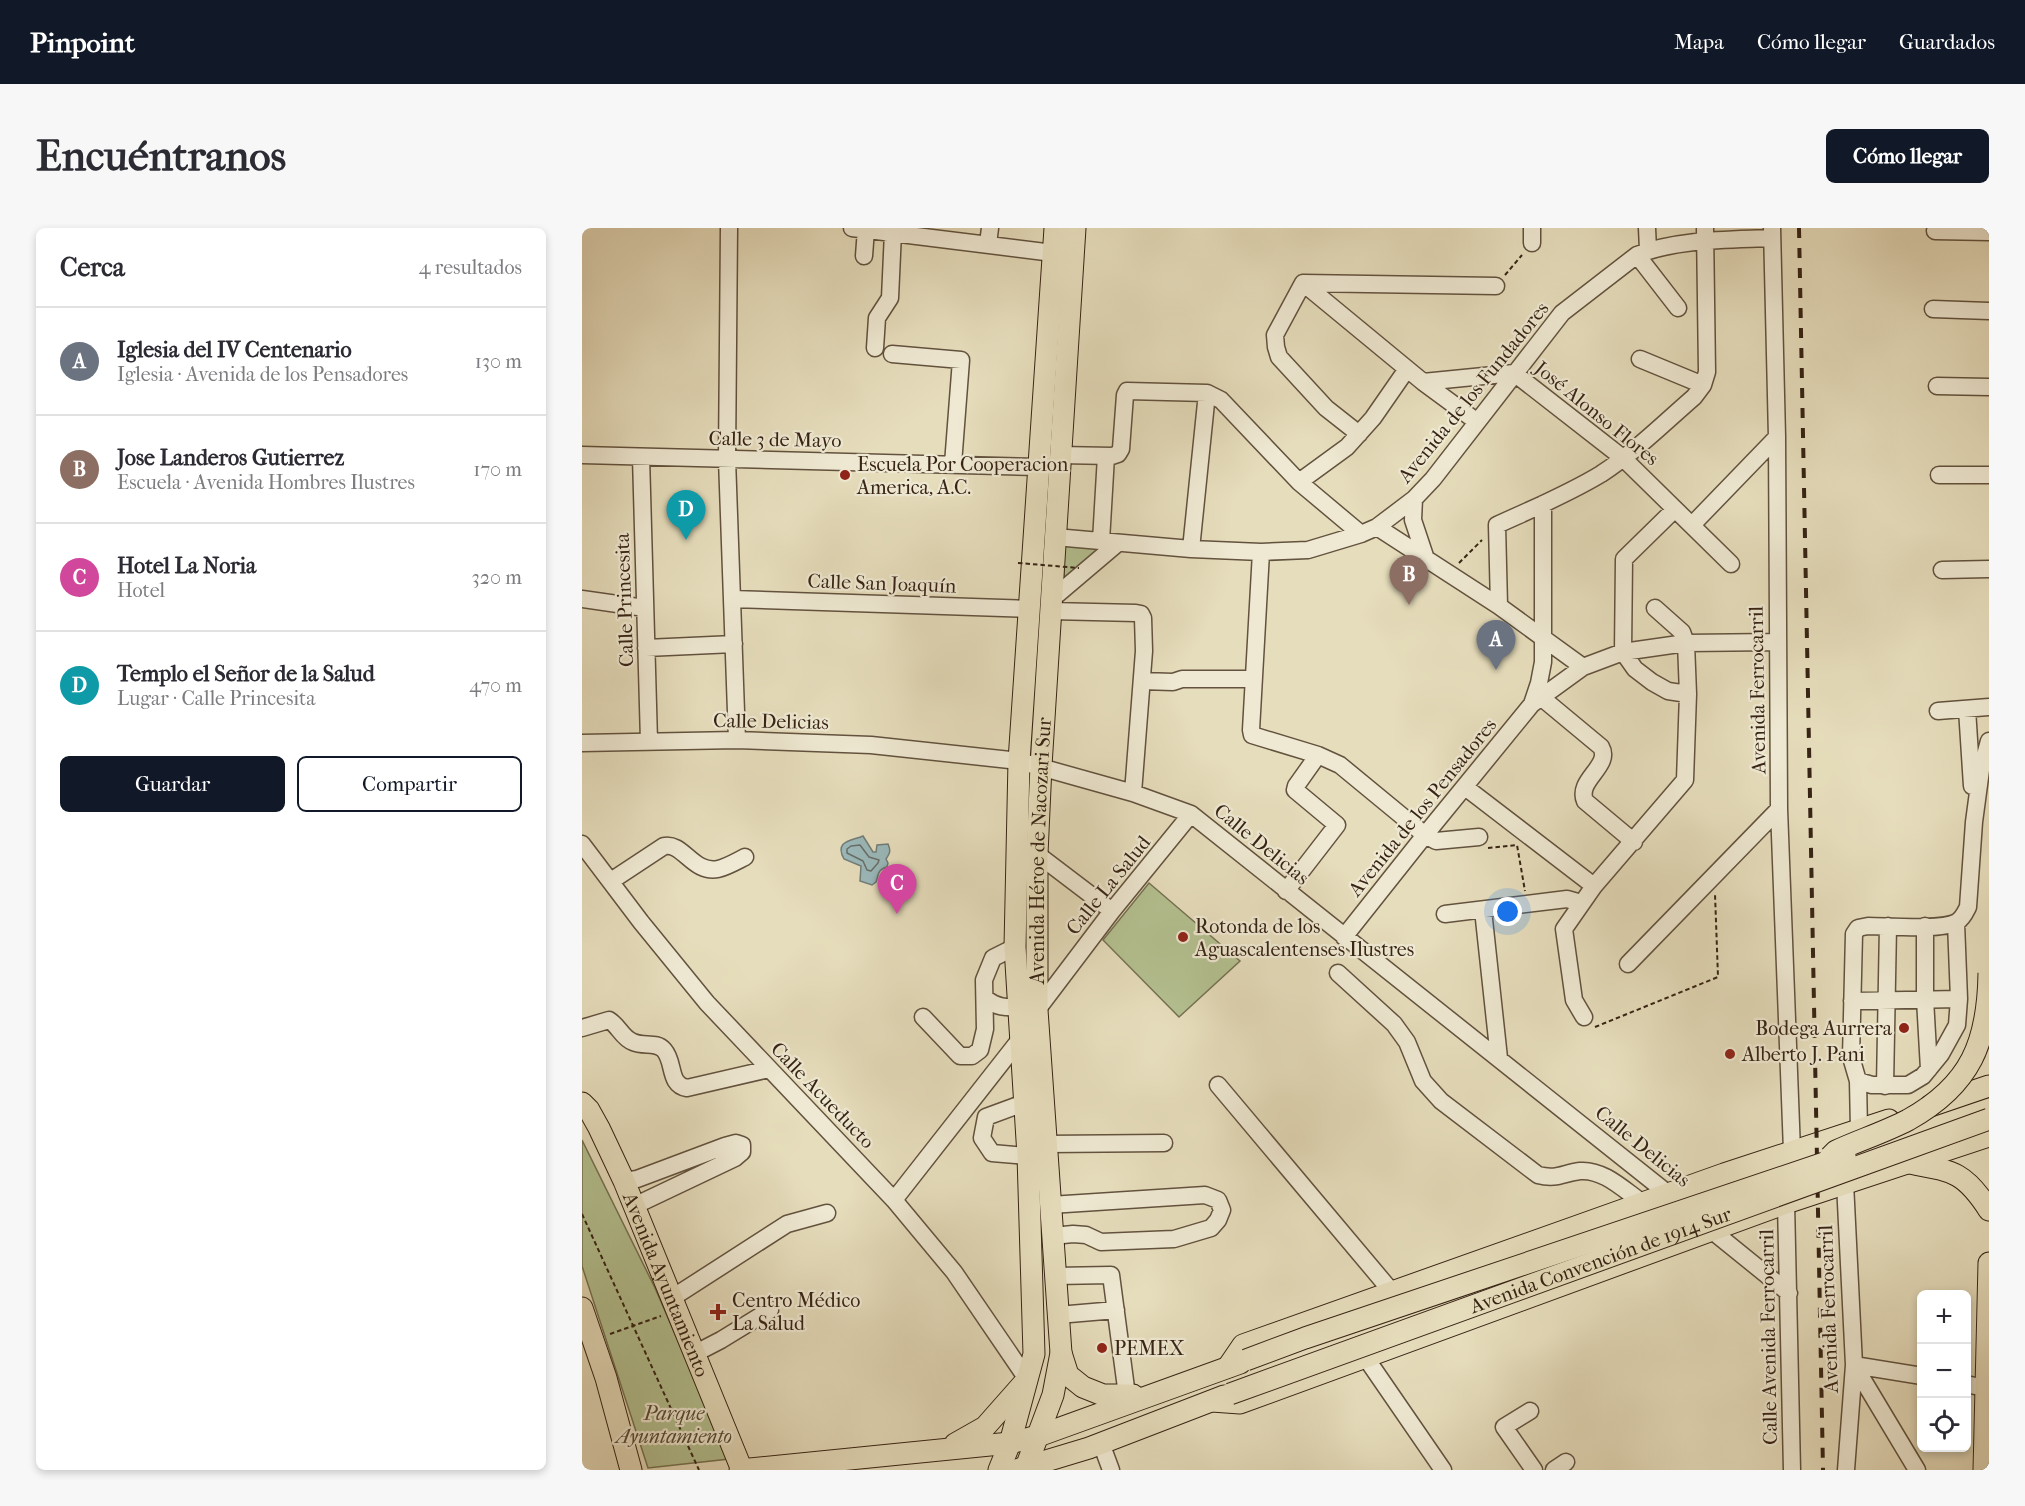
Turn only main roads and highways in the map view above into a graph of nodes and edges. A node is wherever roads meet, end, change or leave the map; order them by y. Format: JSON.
{"nodes":[{"id":1,"x":1055,"y":228,"type":"edge"},
{"id":2,"x":1075,"y":228,"type":"edge"},
{"id":3,"x":1044,"y":606,"type":"junction"},
{"id":4,"x":1989,"y":973,"type":"edge"},
{"id":5,"x":1028,"y":1009,"type":"junction"},
{"id":6,"x":1989,"y":1044,"type":"edge"},
{"id":7,"x":1989,"y":1086,"type":"edge"},
{"id":8,"x":1957,"y":1097,"type":"junction"},
{"id":9,"x":582,"y":1102,"type":"edge"},
{"id":10,"x":1989,"y":1104,"type":"edge"},
{"id":11,"x":1989,"y":1119,"type":"edge"},
{"id":12,"x":1865,"y":1128,"type":"junction"},
{"id":13,"x":1989,"y":1136,"type":"edge"},
{"id":14,"x":1833,"y":1138,"type":"junction"},
{"id":15,"x":1823,"y":1163,"type":"junction"},
{"id":16,"x":1895,"y":1166,"type":"junction"},
{"id":17,"x":1724,"y":1174,"type":"junction"},
{"id":18,"x":1848,"y":1182,"type":"junction"},
{"id":19,"x":1989,"y":1210,"type":"edge"},
{"id":20,"x":1743,"y":1220,"type":"junction"},
{"id":21,"x":1989,"y":1263,"type":"edge"},
{"id":22,"x":582,"y":1308,"type":"edge"},
{"id":23,"x":1061,"y":1353,"type":"junction"},
{"id":24,"x":1237,"y":1364,"type":"junction"},
{"id":25,"x":1027,"y":1379,"type":"junction"},
{"id":26,"x":1983,"y":1379,"type":"edge"},
{"id":27,"x":1221,"y":1397,"type":"junction"},
{"id":28,"x":1127,"y":1399,"type":"junction"},
{"id":29,"x":1038,"y":1436,"type":"junction"},
{"id":30,"x":1010,"y":1443,"type":"junction"},
{"id":31,"x":1095,"y":1445,"type":"junction"},
{"id":32,"x":947,"y":1449,"type":"junction"},
{"id":33,"x":1022,"y":1469,"type":"edge"},
{"id":34,"x":631,"y":1470,"type":"edge"},
{"id":35,"x":741,"y":1470,"type":"edge"},
{"id":36,"x":999,"y":1470,"type":"edge"},
{"id":37,"x":1061,"y":1470,"type":"edge"},
{"id":38,"x":1984,"y":1470,"type":"edge"}],
"edges":[{"from":1,"to":3,"type":"main road","name":"Avenida Héroe de Nacozari Sur"},
{"from":2,"to":3,"type":"main road","name":"Avenida Héroe de Nacozari Sur"},
{"from":3,"to":5,"type":"main road","name":"Avenida Héroe de Nacozari Sur"},
{"from":3,"to":5,"type":"main road","name":"Avenida Héroe de Nacozari Sur"},
{"from":4,"to":15,"type":"main road","bridge":true},
{"from":5,"to":23,"type":"main road","name":"Avenida Héroe de Nacozari Sur"},
{"from":5,"to":25,"type":"main road","name":"Avenida Héroe de Nacozari Sur"},
{"from":6,"to":8,"type":"main road"},
{"from":7,"to":8,"type":"main road","name":"Avenida Convención de 1914 Sur"},
{"from":8,"to":12,"type":"main road","name":"Avenida Convención de 1914 Sur"},
{"from":9,"to":35,"type":"main road","name":"Avenida Ayuntamiento"},
{"from":10,"to":15,"type":"main road","name":"Avenida Convención de 1914 Sur","bridge":true},
{"from":11,"to":27,"type":"main road","name":"Avenida Convención de 1914 Sur","bridge":true},
{"from":12,"to":14,"type":"main road","name":"Avenida Convención de 1914 Sur"},
{"from":12,"to":16,"type":"main road"},
{"from":13,"to":16,"type":"main road","name":"Avenida Convención de 1914 Sur"},
{"from":14,"to":17,"type":"main road","name":"Avenida Convención de 1914 Sur"},
{"from":14,"to":18,"type":"main road"},
{"from":15,"to":24,"type":"main road","name":"Avenida Convención de 1914 Sur","bridge":true},
{"from":16,"to":18,"type":"main road","name":"Avenida Convención de 1914 Sur"},
{"from":16,"to":19,"type":"main road"},
{"from":17,"to":20,"type":"main road"},
{"from":17,"to":24,"type":"main road","name":"Avenida Convención de 1914 Sur"},
{"from":18,"to":20,"type":"main road","name":"Avenida Convención de 1914 Sur"},
{"from":20,"to":27,"type":"main road","name":"Avenida Convención de 1914 Sur"},
{"from":21,"to":26,"type":"main road"},
{"from":22,"to":34,"type":"main road"},
{"from":23,"to":28,"type":"main road"},
{"from":23,"to":29,"type":"main road","name":"Avenida Héroe de Nacozari Sur"},
{"from":24,"to":28,"type":"main road","name":"Avenida Convención de 1914 Sur"},
{"from":25,"to":30,"type":"main road","name":"Avenida Héroe de Nacozari Sur"},
{"from":25,"to":32,"type":"main road"},
{"from":26,"to":38,"type":"main road"},
{"from":27,"to":31,"type":"main road","name":"Avenida Convención de 1914 Sur"},
{"from":28,"to":29,"type":"main road"},
{"from":29,"to":30,"type":"main road"},
{"from":29,"to":33,"type":"main road","name":"Avenida Héroe de Nacozari Sur"},
{"from":30,"to":32,"type":"main road"},
{"from":30,"to":36,"type":"main road","name":"Avenida Héroe de Nacozari Sur"},
{"from":31,"to":33,"type":"main road","name":"Avenida Convención de 1914 Sur"},
{"from":31,"to":37,"type":"main road"},
{"from":32,"to":35,"type":"main road"}]}
